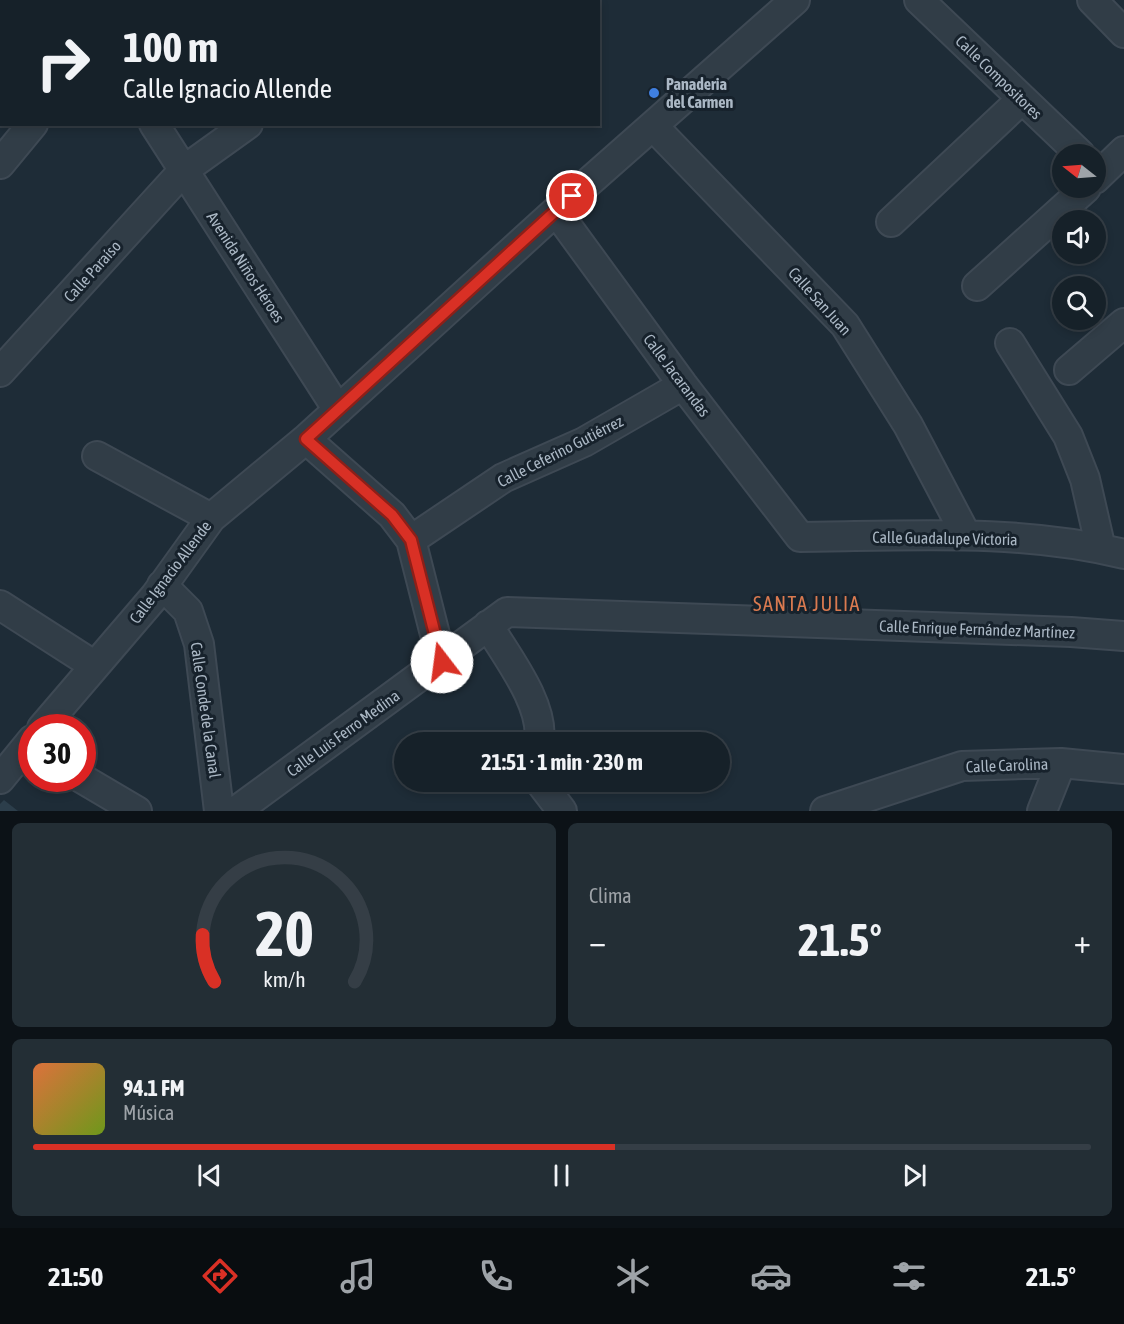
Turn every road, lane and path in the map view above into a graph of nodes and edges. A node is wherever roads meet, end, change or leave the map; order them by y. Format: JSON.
{"nodes":[{"id":1,"x":795,"y":0,"type":"edge"},
{"id":2,"x":919,"y":0,"type":"edge"},
{"id":3,"x":1092,"y":0,"type":"edge"},
{"id":4,"x":1124,"y":33,"type":"edge"},
{"id":5,"x":1022,"y":99,"type":"junction"},
{"id":6,"x":31,"y":126,"type":"edge"},
{"id":7,"x":155,"y":126,"type":"edge"},
{"id":8,"x":245,"y":126,"type":"edge"},
{"id":9,"x":652,"y":126,"type":"junction"},
{"id":10,"x":1069,"y":144,"type":"edge"},
{"id":11,"x":1124,"y":151,"type":"edge"},
{"id":12,"x":0,"y":164,"type":"edge"},
{"id":13,"x":1106,"y":167,"type":"edge"},
{"id":14,"x":184,"y":170,"type":"junction"},
{"id":15,"x":1071,"y":198,"type":"edge"},
{"id":16,"x":556,"y":211,"type":"junction"},
{"id":17,"x":891,"y":222,"type":"dead end"},
{"id":18,"x":976,"y":286,"type":"dead end"},
{"id":19,"x":1124,"y":323,"type":"edge"},
{"id":20,"x":1010,"y":343,"type":"dead end"},
{"id":21,"x":1069,"y":370,"type":"dead end"},
{"id":22,"x":0,"y":372,"type":"edge"},
{"id":23,"x":682,"y":385,"type":"junction"},
{"id":24,"x":338,"y":410,"type":"junction"},
{"id":25,"x":306,"y":439,"type":"junction"},
{"id":26,"x":97,"y":456,"type":"dead end"},
{"id":27,"x":211,"y":518,"type":"junction"},
{"id":28,"x":966,"y":535,"type":"junction"},
{"id":29,"x":800,"y":537,"type":"joint"},
{"id":30,"x":411,"y":540,"type":"junction"},
{"id":31,"x":1113,"y":552,"type":"edge"},
{"id":32,"x":162,"y":585,"type":"junction"},
{"id":33,"x":0,"y":605,"type":"edge"},
{"id":34,"x":498,"y":618,"type":"junction"},
{"id":35,"x":1124,"y":636,"type":"edge"},
{"id":36,"x":442,"y":662,"type":"junction"},
{"id":37,"x":95,"y":666,"type":"junction"},
{"id":38,"x":55,"y":714,"type":"edge"},
{"id":39,"x":540,"y":732,"type":"edge"},
{"id":40,"x":18,"y":758,"type":"edge"},
{"id":41,"x":1061,"y":763,"type":"junction"},
{"id":42,"x":1124,"y":769,"type":"edge"},
{"id":43,"x":0,"y":779,"type":"edge"},
{"id":44,"x":900,"y":784,"type":"junction"},
{"id":45,"x":96,"y":787,"type":"edge"},
{"id":46,"x":548,"y":792,"type":"edge"},
{"id":47,"x":137,"y":811,"type":"edge"},
{"id":48,"x":219,"y":811,"type":"edge"},
{"id":49,"x":236,"y":811,"type":"edge"},
{"id":50,"x":562,"y":811,"type":"edge"},
{"id":51,"x":825,"y":811,"type":"edge"},
{"id":52,"x":890,"y":811,"type":"edge"},
{"id":53,"x":1042,"y":811,"type":"edge"}],
"edges":[{"from":1,"to":9,"type":"street","name":"Calle Ignacio Allende"},
{"from":2,"to":5,"type":"street","name":"Calle Compositores"},
{"from":3,"to":4,"type":"street"},
{"from":5,"to":10,"type":"street","name":"Calle Compositores"},
{"from":5,"to":17,"type":"street"},
{"from":6,"to":12,"type":"street"},
{"from":7,"to":14,"type":"street","name":"Avenida Niños Héroes"},
{"from":8,"to":14,"type":"street","name":"Calle Paraíso"},
{"from":9,"to":16,"type":"street","name":"Calle Ignacio Allende"},
{"from":9,"to":28,"type":"street","name":"Calle San Juan"},
{"from":11,"to":13,"type":"street"},
{"from":14,"to":22,"type":"street","name":"Calle Paraíso"},
{"from":14,"to":24,"type":"street","name":"Avenida Niños Héroes"},
{"from":15,"to":18,"type":"street"},
{"from":16,"to":23,"type":"street","name":"Calle Jacarandas"},
{"from":16,"to":24,"type":"street","name":"Calle Ignacio Allende"},
{"from":19,"to":21,"type":"street"},
{"from":20,"to":31,"type":"street"},
{"from":23,"to":29,"type":"street","name":"Calle Jacarandas"},
{"from":23,"to":30,"type":"street","name":"Calle Ceferino Gutiérrez"},
{"from":24,"to":25,"type":"street","name":"Calle Ignacio Allende"},
{"from":25,"to":27,"type":"street","name":"Calle Ignacio Allende"},
{"from":25,"to":30,"type":"street"},
{"from":26,"to":27,"type":"street"},
{"from":27,"to":32,"type":"street","name":"Calle Ignacio Allende"},
{"from":28,"to":29,"type":"street","name":"Calle Guadalupe Victoria"},
{"from":28,"to":31,"type":"street","name":"Calle Guadalupe Victoria"},
{"from":30,"to":36,"type":"street"},
{"from":32,"to":37,"type":"street","name":"Calle Ignacio Allende"},
{"from":32,"to":48,"type":"street","name":"Calle Conde de la Canal"},
{"from":33,"to":37,"type":"street"},
{"from":34,"to":35,"type":"street","name":"Calle Enrique Fernández Martínez"},
{"from":34,"to":36,"type":"street","name":"Calle Luis Ferro Medina"},
{"from":34,"to":39,"type":"street"},
{"from":36,"to":49,"type":"street","name":"Calle Luis Ferro Medina"},
{"from":37,"to":38,"type":"street","name":"Calle Ignacio Allende"},
{"from":40,"to":43,"type":"street","name":"Calle Ignacio Allende"},
{"from":41,"to":42,"type":"street","name":"Calle Carolina"},
{"from":41,"to":44,"type":"street","name":"Calle Carolina"},
{"from":41,"to":53,"type":"street"},
{"from":44,"to":51,"type":"street","name":"Calle Carolina"},
{"from":44,"to":52,"type":"street"},
{"from":45,"to":47,"type":"street"},
{"from":46,"to":50,"type":"street"}]}
